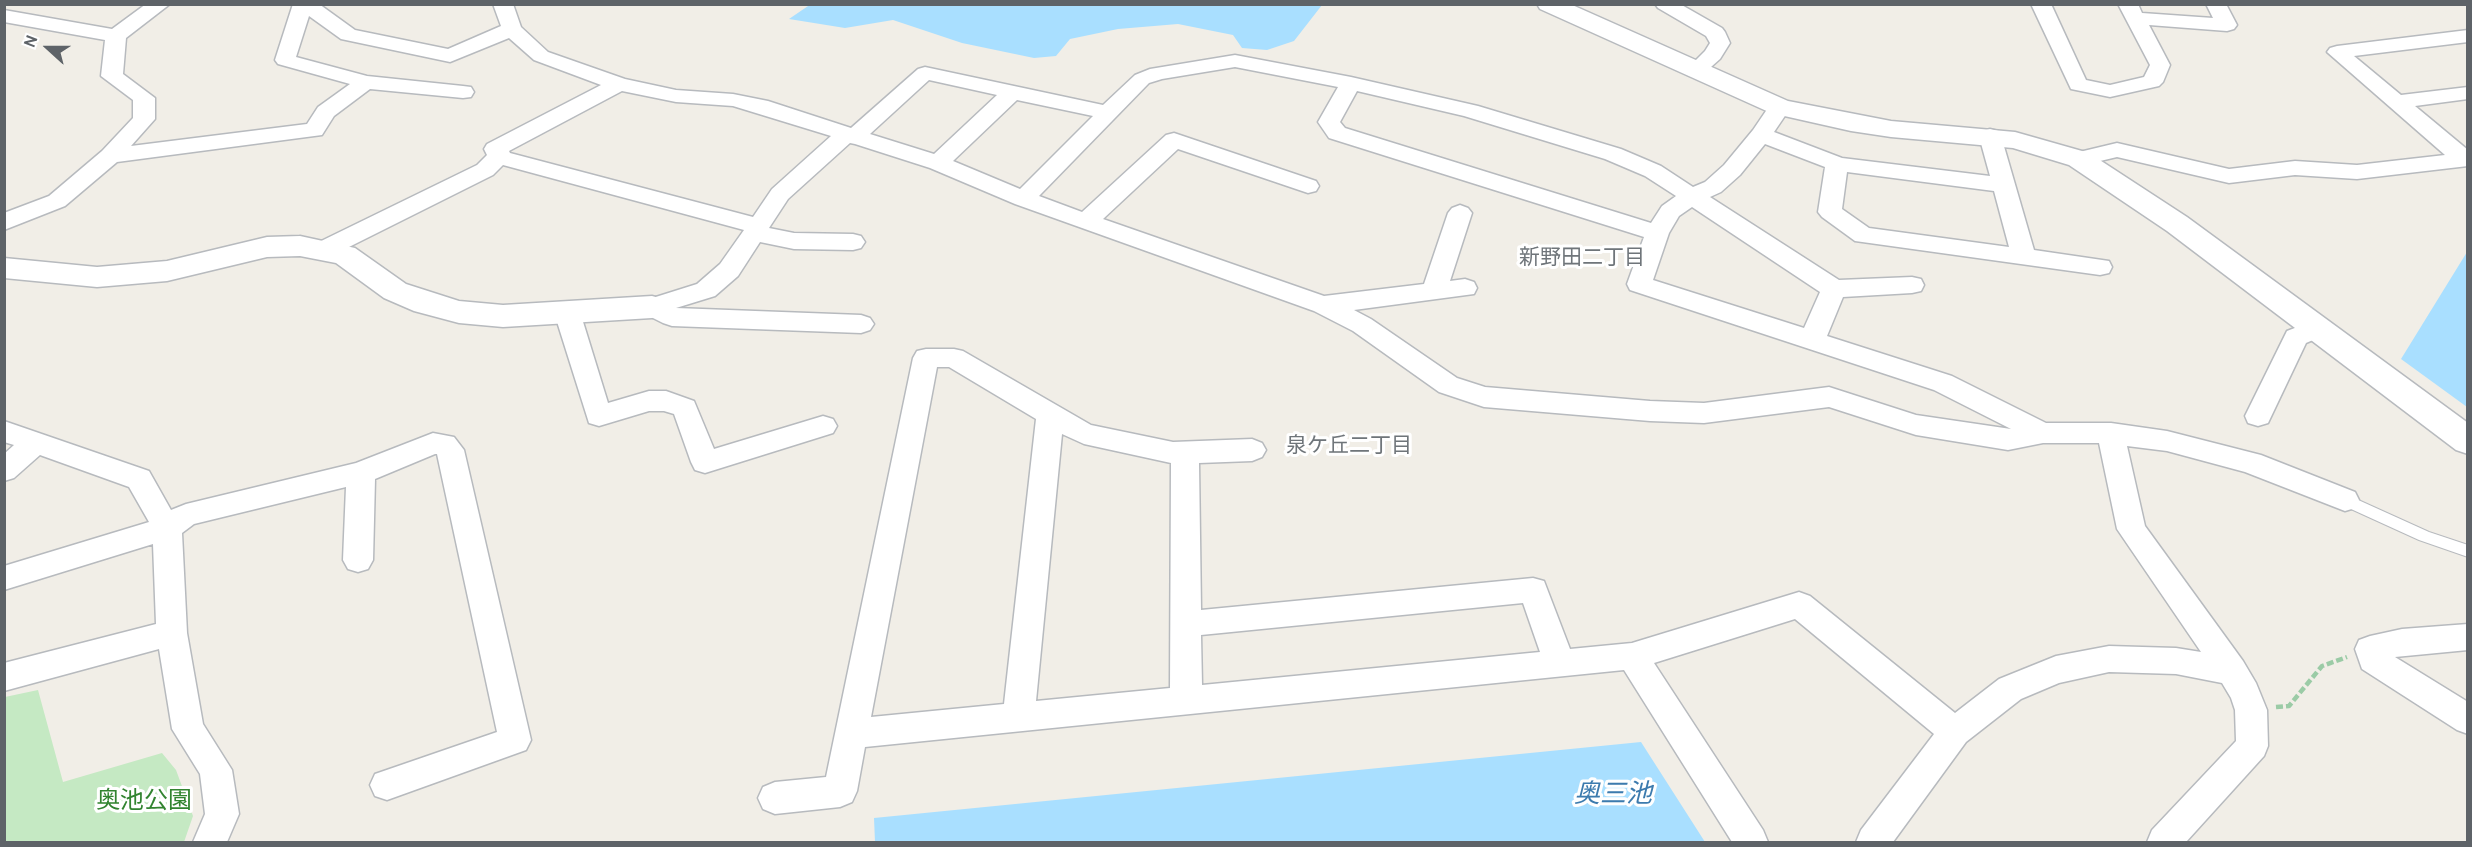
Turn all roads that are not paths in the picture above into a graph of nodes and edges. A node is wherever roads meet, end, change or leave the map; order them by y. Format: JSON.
{"nodes":[{"id":1,"x":160,"y":4,"type":"edge"},
{"id":2,"x":304,"y":4,"type":"edge"},
{"id":3,"x":503,"y":4,"type":"edge"},
{"id":4,"x":1549,"y":4,"type":"edge"},
{"id":5,"x":1665,"y":4,"type":"edge"},
{"id":6,"x":2041,"y":4,"type":"edge"},
{"id":7,"x":2216,"y":4,"type":"edge"},
{"id":8,"x":2132,"y":11,"type":"edge"},
{"id":9,"x":4,"y":16,"type":"edge"},
{"id":10,"x":512,"y":29,"type":"junction"},
{"id":11,"x":116,"y":36,"type":"junction"},
{"id":12,"x":2468,"y":36,"type":"edge"},
{"id":13,"x":450,"y":56,"type":"junction"},
{"id":14,"x":1695,"y":71,"type":"junction"},
{"id":15,"x":366,"y":82,"type":"junction"},
{"id":16,"x":1352,"y":83,"type":"junction"},
{"id":17,"x":619,"y":84,"type":"junction"},
{"id":18,"x":420,"y":87,"type":"junction"},
{"id":19,"x":463,"y":92,"type":"dead end"},
{"id":20,"x":1013,"y":92,"type":"junction"},
{"id":21,"x":2468,"y":93,"type":"edge"},
{"id":22,"x":2397,"y":102,"type":"junction"},
{"id":23,"x":1780,"y":107,"type":"junction"},
{"id":24,"x":1108,"y":113,"type":"junction"},
{"id":25,"x":1761,"y":135,"type":"junction"},
{"id":26,"x":850,"y":136,"type":"junction"},
{"id":27,"x":1990,"y":136,"type":"junction"},
{"id":28,"x":110,"y":156,"type":"junction"},
{"id":29,"x":498,"y":157,"type":"junction"},
{"id":30,"x":2079,"y":159,"type":"junction"},
{"id":31,"x":2466,"y":159,"type":"edge"},
{"id":32,"x":938,"y":163,"type":"junction"},
{"id":33,"x":1837,"y":164,"type":"junction"},
{"id":34,"x":2005,"y":185,"type":"junction"},
{"id":35,"x":1308,"y":186,"type":"dead end"},
{"id":36,"x":1692,"y":196,"type":"junction"},
{"id":37,"x":1023,"y":199,"type":"junction"},
{"id":38,"x":1460,"y":213,"type":"dead end"},
{"id":39,"x":1086,"y":221,"type":"junction"},
{"id":40,"x":4,"y":222,"type":"edge"},
{"id":41,"x":757,"y":229,"type":"junction"},
{"id":42,"x":1657,"y":233,"type":"junction"},
{"id":43,"x":853,"y":242,"type":"dead end"},
{"id":44,"x":323,"y":250,"type":"junction"},
{"id":45,"x":2024,"y":257,"type":"junction"},
{"id":46,"x":2100,"y":267,"type":"dead end"},
{"id":47,"x":4,"y":268,"type":"edge"},
{"id":48,"x":1912,"y":285,"type":"dead end"},
{"id":49,"x":1465,"y":288,"type":"dead end"},
{"id":50,"x":1834,"y":289,"type":"junction"},
{"id":51,"x":1434,"y":292,"type":"junction"},
{"id":52,"x":1323,"y":305,"type":"junction"},
{"id":53,"x":652,"y":307,"type":"junction"},
{"id":54,"x":567,"y":312,"type":"junction"},
{"id":55,"x":861,"y":324,"type":"dead end"},
{"id":56,"x":2318,"y":328,"type":"junction"},
{"id":57,"x":1812,"y":340,"type":"junction"},
{"id":58,"x":1050,"y":414,"type":"junction"},
{"id":59,"x":2258,"y":416,"type":"dead end"},
{"id":60,"x":823,"y":426,"type":"dead end"},
{"id":61,"x":4,"y":431,"type":"edge"},
{"id":62,"x":2043,"y":433,"type":"junction"},
{"id":63,"x":2112,"y":433,"type":"junction"},
{"id":64,"x":2468,"y":441,"type":"edge"},
{"id":65,"x":36,"y":442,"type":"junction"},
{"id":66,"x":1252,"y":450,"type":"dead end"},
{"id":67,"x":1185,"y":452,"type":"junction"},
{"id":68,"x":4,"y":470,"type":"edge"},
{"id":69,"x":361,"y":472,"type":"junction"},
{"id":70,"x":2345,"y":500,"type":"joint"},
{"id":71,"x":167,"y":528,"type":"junction"},
{"id":72,"x":2468,"y":551,"type":"edge"},
{"id":73,"x":358,"y":560,"type":"dead end"},
{"id":74,"x":4,"y":578,"type":"edge"},
{"id":75,"x":1186,"y":624,"type":"junction"},
{"id":76,"x":172,"y":633,"type":"junction"},
{"id":77,"x":2468,"y":637,"type":"edge"},
{"id":78,"x":1632,"y":656,"type":"junction"},
{"id":79,"x":1560,"y":663,"type":"junction"},
{"id":80,"x":2232,"y":671,"type":"junction"},
{"id":81,"x":4,"y":677,"type":"edge"},
{"id":82,"x":1186,"y":701,"type":"junction"},
{"id":83,"x":1018,"y":718,"type":"junction"},
{"id":84,"x":2468,"y":720,"type":"edge"},
{"id":85,"x":1956,"y":732,"type":"junction"},
{"id":86,"x":850,"y":734,"type":"junction"},
{"id":87,"x":387,"y":785,"type":"dead end"},
{"id":88,"x":775,"y":798,"type":"dead end"},
{"id":89,"x":210,"y":843,"type":"edge"},
{"id":90,"x":1751,"y":843,"type":"edge"},
{"id":91,"x":1873,"y":843,"type":"edge"},
{"id":92,"x":2164,"y":843,"type":"edge"}],
"edges":[{"from":1,"to":11,"type":"street"},
{"from":2,"to":13,"type":"street"},
{"from":2,"to":15,"type":"street"},
{"from":3,"to":10,"type":"street"},
{"from":4,"to":14,"type":"street"},
{"from":5,"to":14,"type":"street"},
{"from":6,"to":8,"type":"street"},
{"from":7,"to":8,"type":"street"},
{"from":9,"to":11,"type":"street"},
{"from":10,"to":13,"type":"street"},
{"from":10,"to":17,"type":"street"},
{"from":11,"to":28,"type":"street"},
{"from":12,"to":22,"type":"street"},
{"from":13,"to":18,"type":"street"},
{"from":14,"to":23,"type":"street"},
{"from":15,"to":18,"type":"street"},
{"from":15,"to":28,"type":"street"},
{"from":16,"to":24,"type":"street"},
{"from":16,"to":36,"type":"street"},
{"from":16,"to":42,"type":"street"},
{"from":17,"to":26,"type":"street"},
{"from":17,"to":29,"type":"street"},
{"from":18,"to":19,"type":"street"},
{"from":20,"to":24,"type":"street"},
{"from":20,"to":26,"type":"street"},
{"from":20,"to":32,"type":"street"},
{"from":21,"to":22,"type":"street"},
{"from":22,"to":31,"type":"street"},
{"from":23,"to":25,"type":"street"},
{"from":23,"to":27,"type":"street"},
{"from":24,"to":37,"type":"street"},
{"from":25,"to":33,"type":"street"},
{"from":25,"to":36,"type":"street"},
{"from":26,"to":32,"type":"street"},
{"from":26,"to":41,"type":"street"},
{"from":27,"to":30,"type":"street"},
{"from":27,"to":34,"type":"street"},
{"from":28,"to":40,"type":"street"},
{"from":29,"to":41,"type":"street"},
{"from":29,"to":44,"type":"street"},
{"from":30,"to":31,"type":"street"},
{"from":30,"to":56,"type":"street"},
{"from":32,"to":37,"type":"street"},
{"from":33,"to":34,"type":"street"},
{"from":33,"to":45,"type":"street"},
{"from":34,"to":45,"type":"street"},
{"from":35,"to":39,"type":"street"},
{"from":36,"to":42,"type":"street"},
{"from":36,"to":50,"type":"street"},
{"from":37,"to":39,"type":"street"},
{"from":38,"to":51,"type":"street"},
{"from":39,"to":52,"type":"street"},
{"from":41,"to":43,"type":"street"},
{"from":41,"to":53,"type":"street"},
{"from":42,"to":57,"type":"street"},
{"from":44,"to":47,"type":"street"},
{"from":44,"to":54,"type":"street"},
{"from":45,"to":46,"type":"street"},
{"from":48,"to":50,"type":"street"},
{"from":49,"to":51,"type":"street"},
{"from":50,"to":57,"type":"street"},
{"from":51,"to":52,"type":"street"},
{"from":52,"to":62,"type":"street"},
{"from":53,"to":54,"type":"street"},
{"from":53,"to":55,"type":"street"},
{"from":54,"to":60,"type":"street"},
{"from":56,"to":59,"type":"street"},
{"from":56,"to":64,"type":"street"},
{"from":57,"to":62,"type":"street"},
{"from":58,"to":67,"type":"street"},
{"from":58,"to":83,"type":"street"},
{"from":58,"to":86,"type":"street"},
{"from":61,"to":65,"type":"street"},
{"from":62,"to":63,"type":"street"},
{"from":63,"to":70,"type":"street"},
{"from":63,"to":80,"type":"street"},
{"from":65,"to":68,"type":"street"},
{"from":65,"to":71,"type":"street"},
{"from":66,"to":67,"type":"street"},
{"from":67,"to":75,"type":"street"},
{"from":69,"to":71,"type":"street"},
{"from":69,"to":73,"type":"street"},
{"from":69,"to":87,"type":"street"},
{"from":70,"to":72,"type":"lane"},
{"from":71,"to":74,"type":"street"},
{"from":71,"to":76,"type":"street"},
{"from":75,"to":79,"type":"street"},
{"from":75,"to":82,"type":"street"},
{"from":76,"to":81,"type":"street"},
{"from":76,"to":89,"type":"street"},
{"from":77,"to":84,"type":"street"},
{"from":78,"to":79,"type":"street"},
{"from":78,"to":85,"type":"street"},
{"from":78,"to":90,"type":"street"},
{"from":79,"to":82,"type":"street"},
{"from":80,"to":85,"type":"street"},
{"from":80,"to":92,"type":"street"},
{"from":82,"to":83,"type":"street"},
{"from":83,"to":86,"type":"street"},
{"from":85,"to":91,"type":"street"},
{"from":86,"to":88,"type":"street"}]}
